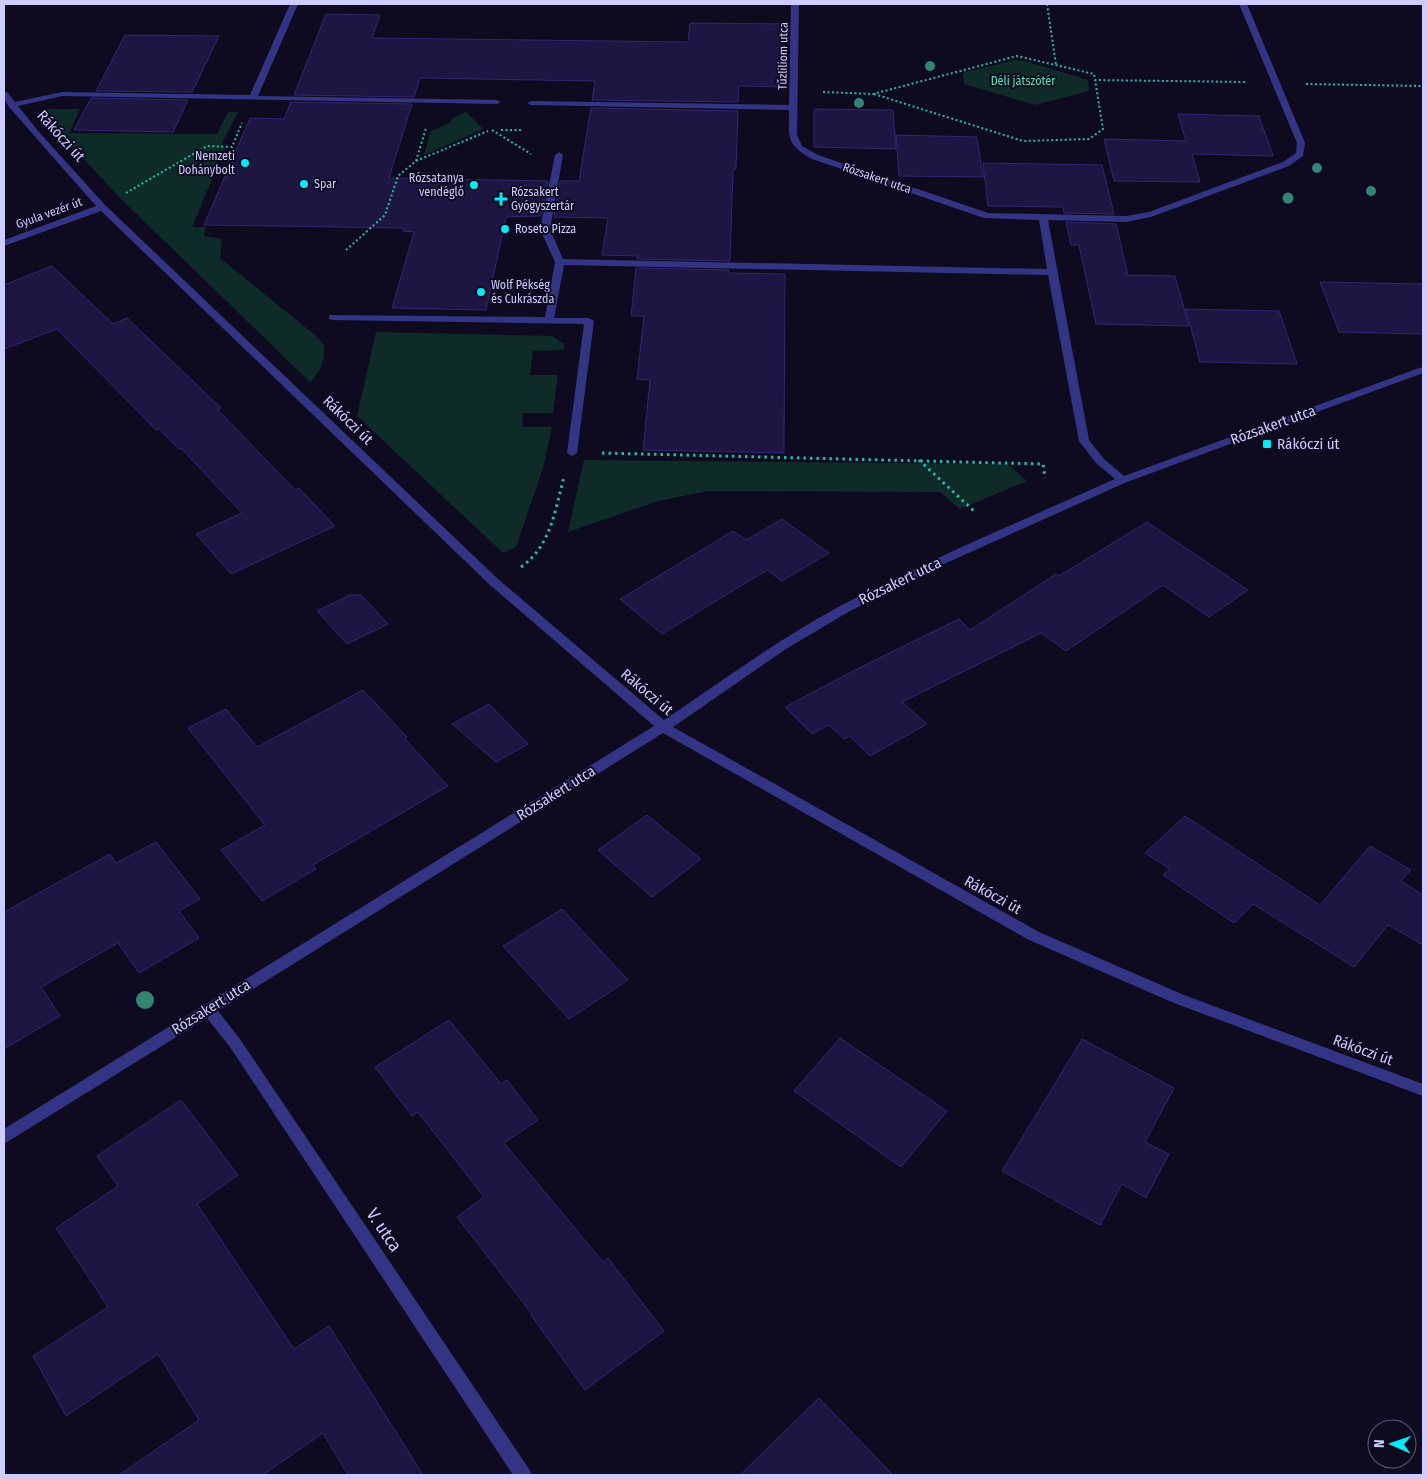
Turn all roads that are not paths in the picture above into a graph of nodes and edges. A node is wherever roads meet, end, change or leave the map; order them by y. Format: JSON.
{"nodes":[{"id":1,"x":294,"y":4,"type":"edge"},
{"id":2,"x":795,"y":4,"type":"edge"},
{"id":3,"x":1243,"y":4,"type":"edge"},
{"id":4,"x":4,"y":94,"type":"edge"},
{"id":5,"x":253,"y":98,"type":"junction"},
{"id":6,"x":497,"y":102,"type":"dead end"},
{"id":7,"x":531,"y":103,"type":"dead end"},
{"id":8,"x":12,"y":105,"type":"junction"},
{"id":9,"x":794,"y":108,"type":"junction"},
{"id":10,"x":559,"y":156,"type":"road end"},
{"id":11,"x":102,"y":207,"type":"junction"},
{"id":12,"x":1043,"y":217,"type":"junction"},
{"id":13,"x":4,"y":243,"type":"edge"},
{"id":14,"x":560,"y":262,"type":"junction"},
{"id":15,"x":1052,"y":272,"type":"junction"},
{"id":16,"x":332,"y":317,"type":"dead end"},
{"id":17,"x":549,"y":321,"type":"junction"},
{"id":18,"x":1423,"y":370,"type":"edge"},
{"id":19,"x":572,"y":453,"type":"road end"},
{"id":20,"x":1123,"y":480,"type":"junction"},
{"id":21,"x":663,"y":727,"type":"junction"},
{"id":22,"x":208,"y":1009,"type":"junction"},
{"id":23,"x":1423,"y":1090,"type":"edge"},
{"id":24,"x":4,"y":1137,"type":"edge"},
{"id":25,"x":524,"y":1475,"type":"edge"}],
"edges":[{"from":1,"to":5,"type":"street"},
{"from":2,"to":9,"type":"street","name":"Tűzliliom utca"},
{"from":3,"to":12,"type":"street"},
{"from":4,"to":8,"type":"street","name":"Rákóczi út"},
{"from":5,"to":6,"type":"street"},
{"from":5,"to":8,"type":"street"},
{"from":7,"to":9,"type":"street"},
{"from":8,"to":11,"type":"street","name":"Rákóczi út"},
{"from":9,"to":12,"type":"street","name":"Rózsakert utca"},
{"from":10,"to":14,"type":"street"},
{"from":11,"to":13,"type":"street","name":"Gyula vezér út"},
{"from":11,"to":21,"type":"street","name":"Rákóczi út"},
{"from":12,"to":15,"type":"street"},
{"from":14,"to":15,"type":"street"},
{"from":14,"to":17,"type":"street"},
{"from":15,"to":20,"type":"street"},
{"from":16,"to":17,"type":"street"},
{"from":17,"to":19,"type":"street"},
{"from":18,"to":20,"type":"street","name":"Rózsakert utca"},
{"from":20,"to":21,"type":"street","name":"Rózsakert utca"},
{"from":21,"to":22,"type":"street","name":"Rózsakert utca"},
{"from":21,"to":23,"type":"street","name":"Rákóczi út"},
{"from":22,"to":24,"type":"street","name":"Rózsakert utca"},
{"from":22,"to":25,"type":"street","name":"V. utca"}]}
